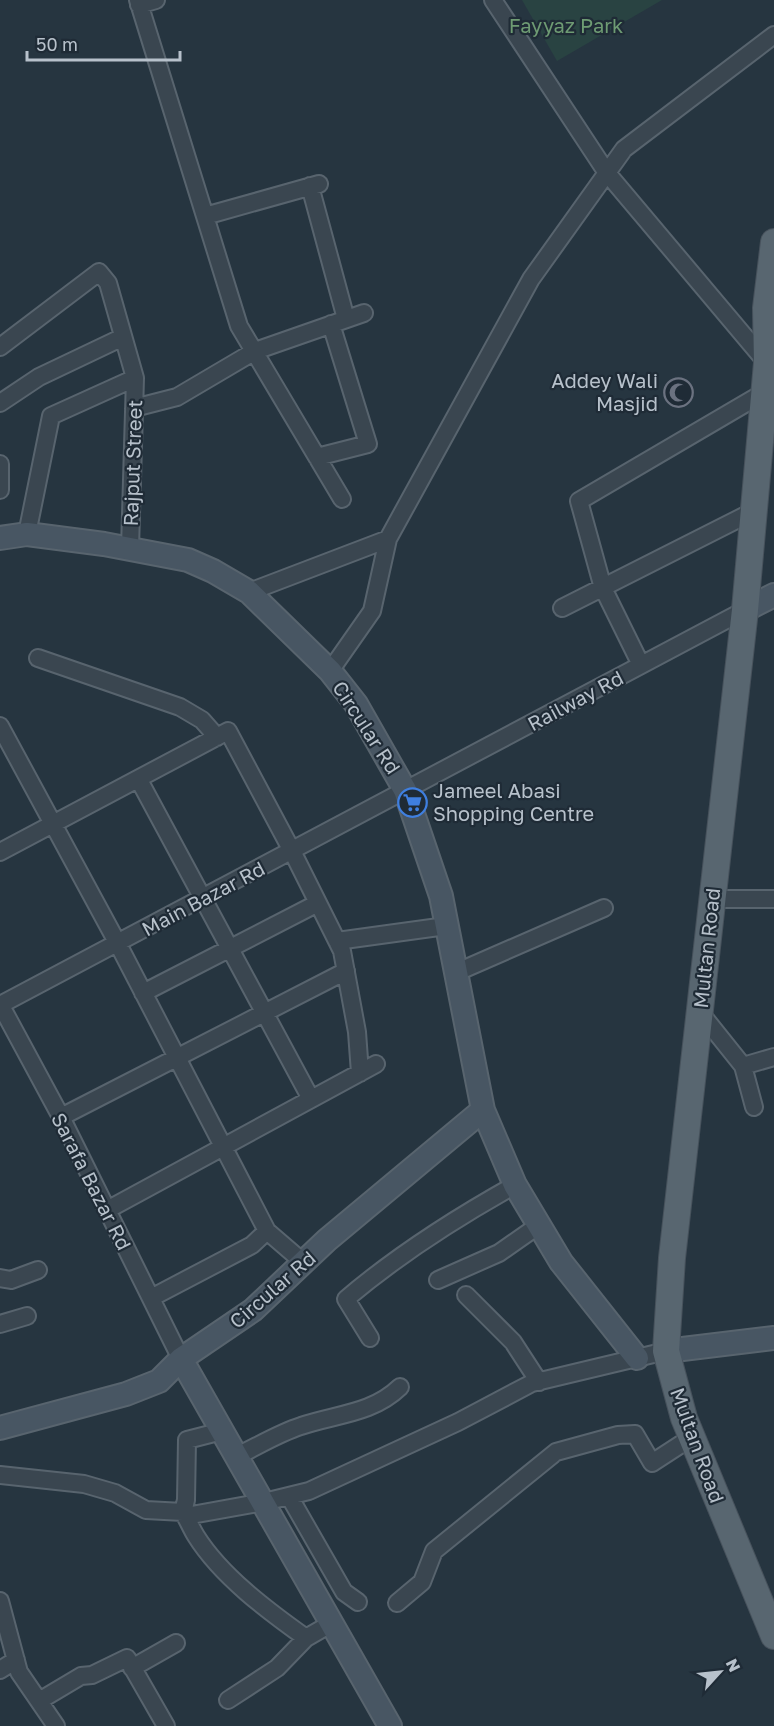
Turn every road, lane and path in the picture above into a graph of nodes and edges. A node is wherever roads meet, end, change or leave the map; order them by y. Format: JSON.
{"nodes":[{"id":1,"x":156,"y":0,"type":"edge"},
{"id":2,"x":493,"y":0,"type":"edge"},
{"id":3,"x":138,"y":2,"type":"edge"},
{"id":4,"x":774,"y":35,"type":"edge"},
{"id":5,"x":607,"y":173,"type":"junction"},
{"id":6,"x":205,"y":216,"type":"junction"},
{"id":7,"x":774,"y":242,"type":"edge"},
{"id":8,"x":364,"y":313,"type":"dead end"},
{"id":9,"x":339,"y":322,"type":"junction"},
{"id":10,"x":123,"y":337,"type":"junction"},
{"id":11,"x":1,"y":343,"type":"edge"},
{"id":12,"x":255,"y":351,"type":"junction"},
{"id":13,"x":768,"y":375,"type":"edge"},
{"id":14,"x":135,"y":378,"type":"junction"},
{"id":15,"x":0,"y":403,"type":"edge"},
{"id":16,"x":134,"y":408,"type":"junction"},
{"id":17,"x":767,"y":442,"type":"edge"},
{"id":18,"x":317,"y":457,"type":"junction"},
{"id":19,"x":0,"y":464,"type":"edge"},
{"id":20,"x":0,"y":490,"type":"edge"},
{"id":21,"x":342,"y":499,"type":"dead end"},
{"id":22,"x":754,"y":511,"type":"junction"},
{"id":23,"x":27,"y":534,"type":"junction"},
{"id":24,"x":0,"y":538,"type":"edge"},
{"id":25,"x":388,"y":539,"type":"junction"},
{"id":26,"x":130,"y":548,"type":"junction"},
{"id":27,"x":603,"y":588,"type":"junction"},
{"id":28,"x":249,"y":592,"type":"junction"},
{"id":29,"x":774,"y":595,"type":"edge"},
{"id":30,"x":562,"y":608,"type":"dead end"},
{"id":31,"x":745,"y":610,"type":"junction"},
{"id":32,"x":38,"y":658,"type":"dead end"},
{"id":33,"x":641,"y":665,"type":"junction"},
{"id":34,"x":330,"y":671,"type":"junction"},
{"id":35,"x":2,"y":734,"type":"edge"},
{"id":36,"x":218,"y":737,"type":"junction"},
{"id":37,"x":139,"y":780,"type":"junction"},
{"id":38,"x":405,"y":790,"type":"junction"},
{"id":39,"x":54,"y":825,"type":"junction"},
{"id":40,"x":292,"y":851,"type":"junction"},
{"id":41,"x":0,"y":852,"type":"edge"},
{"id":42,"x":204,"y":898,"type":"junction"},
{"id":43,"x":711,"y":899,"type":"junction"},
{"id":44,"x":774,"y":899,"type":"edge"},
{"id":45,"x":318,"y":903,"type":"junction"},
{"id":46,"x":604,"y":908,"type":"dead end"},
{"id":47,"x":446,"y":926,"type":"junction"},
{"id":48,"x":337,"y":941,"type":"junction"},
{"id":49,"x":118,"y":944,"type":"junction"},
{"id":50,"x":231,"y":948,"type":"junction"},
{"id":51,"x":346,"y":971,"type":"junction"},
{"id":52,"x":455,"y":974,"type":"junction"},
{"id":53,"x":143,"y":993,"type":"junction"},
{"id":54,"x":0,"y":1004,"type":"edge"},
{"id":55,"x":264,"y":1011,"type":"junction"},
{"id":56,"x":699,"y":1011,"type":"junction"},
{"id":57,"x":774,"y":1057,"type":"edge"},
{"id":58,"x":176,"y":1058,"type":"junction"},
{"id":59,"x":376,"y":1064,"type":"dead end"},
{"id":60,"x":743,"y":1066,"type":"junction"},
{"id":61,"x":360,"y":1073,"type":"junction"},
{"id":62,"x":311,"y":1099,"type":"junction"},
{"id":63,"x":754,"y":1107,"type":"dead end"},
{"id":64,"x":483,"y":1110,"type":"junction"},
{"id":65,"x":61,"y":1117,"type":"junction"},
{"id":66,"x":224,"y":1146,"type":"junction"},
{"id":67,"x":515,"y":1185,"type":"junction"},
{"id":68,"x":107,"y":1210,"type":"junction"},
{"id":69,"x":539,"y":1225,"type":"junction"},
{"id":70,"x":267,"y":1231,"type":"junction"},
{"id":71,"x":303,"y":1262,"type":"junction"},
{"id":72,"x":38,"y":1270,"type":"dead end"},
{"id":73,"x":0,"y":1278,"type":"edge"},
{"id":74,"x":438,"y":1280,"type":"dead end"},
{"id":75,"x":466,"y":1295,"type":"dead end"},
{"id":76,"x":151,"y":1298,"type":"junction"},
{"id":77,"x":27,"y":1316,"type":"dead end"},
{"id":78,"x":0,"y":1324,"type":"edge"},
{"id":79,"x":370,"y":1338,"type":"dead end"},
{"id":80,"x":774,"y":1338,"type":"edge"},
{"id":81,"x":666,"y":1351,"type":"junction"},
{"id":82,"x":637,"y":1358,"type":"junction"},
{"id":83,"x":181,"y":1359,"type":"junction"},
{"id":84,"x":539,"y":1382,"type":"junction"},
{"id":85,"x":400,"y":1387,"type":"dead end"},
{"id":86,"x":0,"y":1428,"type":"edge"},
{"id":87,"x":222,"y":1431,"type":"junction"},
{"id":88,"x":692,"y":1437,"type":"junction"},
{"id":89,"x":237,"y":1456,"type":"junction"},
{"id":90,"x":0,"y":1475,"type":"edge"},
{"id":91,"x":289,"y":1496,"type":"junction"},
{"id":92,"x":264,"y":1502,"type":"junction"},
{"id":93,"x":184,"y":1514,"type":"junction"},
{"id":94,"x":0,"y":1601,"type":"edge"},
{"id":95,"x":358,"y":1602,"type":"dead end"},
{"id":96,"x":397,"y":1603,"type":"dead end"},
{"id":97,"x":332,"y":1623,"type":"junction"},
{"id":98,"x":773,"y":1631,"type":"edge"},
{"id":99,"x":306,"y":1638,"type":"junction"},
{"id":100,"x":176,"y":1643,"type":"dead end"},
{"id":101,"x":16,"y":1659,"type":"junction"},
{"id":102,"x":132,"y":1668,"type":"junction"},
{"id":103,"x":0,"y":1670,"type":"edge"},
{"id":104,"x":228,"y":1700,"type":"dead end"},
{"id":105,"x":39,"y":1701,"type":"junction"},
{"id":106,"x":56,"y":1726,"type":"edge"},
{"id":107,"x":166,"y":1726,"type":"edge"},
{"id":108,"x":390,"y":1726,"type":"edge"}],
"edges":[{"from":1,"to":3,"type":"street"},
{"from":2,"to":5,"type":"street"},
{"from":3,"to":6,"type":"street"},
{"from":4,"to":5,"type":"street"},
{"from":5,"to":13,"type":"street"},
{"from":5,"to":25,"type":"street"},
{"from":6,"to":9,"type":"street"},
{"from":6,"to":12,"type":"street"},
{"from":7,"to":13,"type":"main road","name":"Multan Road"},
{"from":8,"to":9,"type":"street"},
{"from":9,"to":12,"type":"street"},
{"from":9,"to":18,"type":"street"},
{"from":10,"to":11,"type":"street","name":"Rajput Street"},
{"from":10,"to":14,"type":"street","name":"Rajput Street"},
{"from":10,"to":15,"type":"street"},
{"from":12,"to":16,"type":"street"},
{"from":12,"to":18,"type":"street"},
{"from":13,"to":17,"type":"main road","name":"Multan Road"},
{"from":13,"to":27,"type":"street"},
{"from":14,"to":16,"type":"street","name":"Rajput Street"},
{"from":14,"to":23,"type":"street","name":"Rajput Street"},
{"from":16,"to":26,"type":"street","name":"Rajput Street"},
{"from":17,"to":22,"type":"main road","name":"Multan Road"},
{"from":18,"to":21,"type":"street"},
{"from":19,"to":20,"type":"street"},
{"from":22,"to":27,"type":"street"},
{"from":22,"to":31,"type":"main road","name":"Multan Road"},
{"from":23,"to":24,"type":"street","name":"Circular Rd"},
{"from":23,"to":26,"type":"street","name":"Circular Rd"},
{"from":25,"to":28,"type":"street"},
{"from":25,"to":34,"type":"street"},
{"from":26,"to":28,"type":"street","name":"Circular Rd"},
{"from":27,"to":30,"type":"street"},
{"from":27,"to":33,"type":"street"},
{"from":28,"to":34,"type":"street","name":"Circular Rd"},
{"from":29,"to":31,"type":"street"},
{"from":31,"to":33,"type":"street","name":"Railway Rd"},
{"from":31,"to":43,"type":"main road","name":"Multan Road"},
{"from":32,"to":36,"type":"street"},
{"from":33,"to":38,"type":"street","name":"Railway Rd"},
{"from":34,"to":38,"type":"street","name":"Circular Rd"},
{"from":35,"to":39,"type":"street"},
{"from":36,"to":37,"type":"street"},
{"from":36,"to":40,"type":"street"},
{"from":37,"to":39,"type":"street"},
{"from":37,"to":42,"type":"street"},
{"from":38,"to":40,"type":"street","name":"Main Bazar Rd"},
{"from":38,"to":47,"type":"street","name":"Circular Rd"},
{"from":39,"to":41,"type":"street"},
{"from":39,"to":49,"type":"street"},
{"from":40,"to":42,"type":"street","name":"Main Bazar Rd"},
{"from":40,"to":45,"type":"street"},
{"from":42,"to":49,"type":"street","name":"Main Bazar Rd"},
{"from":42,"to":50,"type":"street"},
{"from":43,"to":44,"type":"street"},
{"from":43,"to":56,"type":"main road","name":"Multan Road"},
{"from":45,"to":48,"type":"street"},
{"from":45,"to":50,"type":"street"},
{"from":46,"to":52,"type":"street"},
{"from":47,"to":48,"type":"street"},
{"from":47,"to":52,"type":"street","name":"Circular Rd"},
{"from":48,"to":51,"type":"street"},
{"from":49,"to":53,"type":"street"},
{"from":49,"to":54,"type":"street","name":"Main Bazar Rd"},
{"from":50,"to":53,"type":"street"},
{"from":50,"to":55,"type":"street"},
{"from":51,"to":55,"type":"street"},
{"from":51,"to":61,"type":"street"},
{"from":52,"to":64,"type":"street","name":"Circular Rd"},
{"from":53,"to":58,"type":"street"},
{"from":54,"to":65,"type":"street","name":"Sarafa Bazar Rd"},
{"from":55,"to":58,"type":"street"},
{"from":55,"to":62,"type":"street"},
{"from":56,"to":60,"type":"street"},
{"from":56,"to":81,"type":"main road","name":"Multan Road"},
{"from":57,"to":60,"type":"street"},
{"from":58,"to":65,"type":"street"},
{"from":58,"to":66,"type":"street"},
{"from":59,"to":61,"type":"street"},
{"from":60,"to":63,"type":"street"},
{"from":61,"to":62,"type":"street"},
{"from":62,"to":66,"type":"street"},
{"from":64,"to":67,"type":"street","name":"Circular Rd"},
{"from":64,"to":71,"type":"street","name":"Circular Rd"},
{"from":65,"to":68,"type":"street","name":"Sarafa Bazar Rd"},
{"from":66,"to":68,"type":"street"},
{"from":66,"to":70,"type":"street"},
{"from":67,"to":69,"type":"street","name":"Circular Rd"},
{"from":67,"to":79,"type":"street"},
{"from":68,"to":76,"type":"street","name":"Sarafa Bazar Rd"},
{"from":69,"to":74,"type":"street"},
{"from":69,"to":82,"type":"street","name":"Circular Rd"},
{"from":70,"to":71,"type":"street"},
{"from":70,"to":76,"type":"street"},
{"from":71,"to":83,"type":"street","name":"Circular Rd"},
{"from":72,"to":73,"type":"street"},
{"from":75,"to":84,"type":"street"},
{"from":76,"to":83,"type":"street","name":"Sarafa Bazar Rd"},
{"from":77,"to":78,"type":"street"},
{"from":80,"to":81,"type":"street"},
{"from":81,"to":82,"type":"street"},
{"from":81,"to":88,"type":"main road","name":"Multan Road"},
{"from":82,"to":84,"type":"street"},
{"from":83,"to":86,"type":"street","name":"Circular Rd"},
{"from":83,"to":87,"type":"street"},
{"from":84,"to":91,"type":"street"},
{"from":85,"to":89,"type":"street"},
{"from":87,"to":89,"type":"street"},
{"from":87,"to":93,"type":"street"},
{"from":88,"to":96,"type":"street"},
{"from":88,"to":98,"type":"main road","name":"Multan Road"},
{"from":89,"to":92,"type":"street"},
{"from":90,"to":93,"type":"street"},
{"from":91,"to":92,"type":"street"},
{"from":91,"to":95,"type":"street"},
{"from":92,"to":93,"type":"street"},
{"from":92,"to":97,"type":"street"},
{"from":93,"to":99,"type":"street"},
{"from":94,"to":101,"type":"street"},
{"from":97,"to":99,"type":"street"},
{"from":97,"to":108,"type":"street"},
{"from":99,"to":104,"type":"street"},
{"from":100,"to":102,"type":"street"},
{"from":101,"to":103,"type":"street"},
{"from":101,"to":105,"type":"street"},
{"from":102,"to":105,"type":"street"},
{"from":102,"to":107,"type":"street"},
{"from":105,"to":106,"type":"street"}]}
